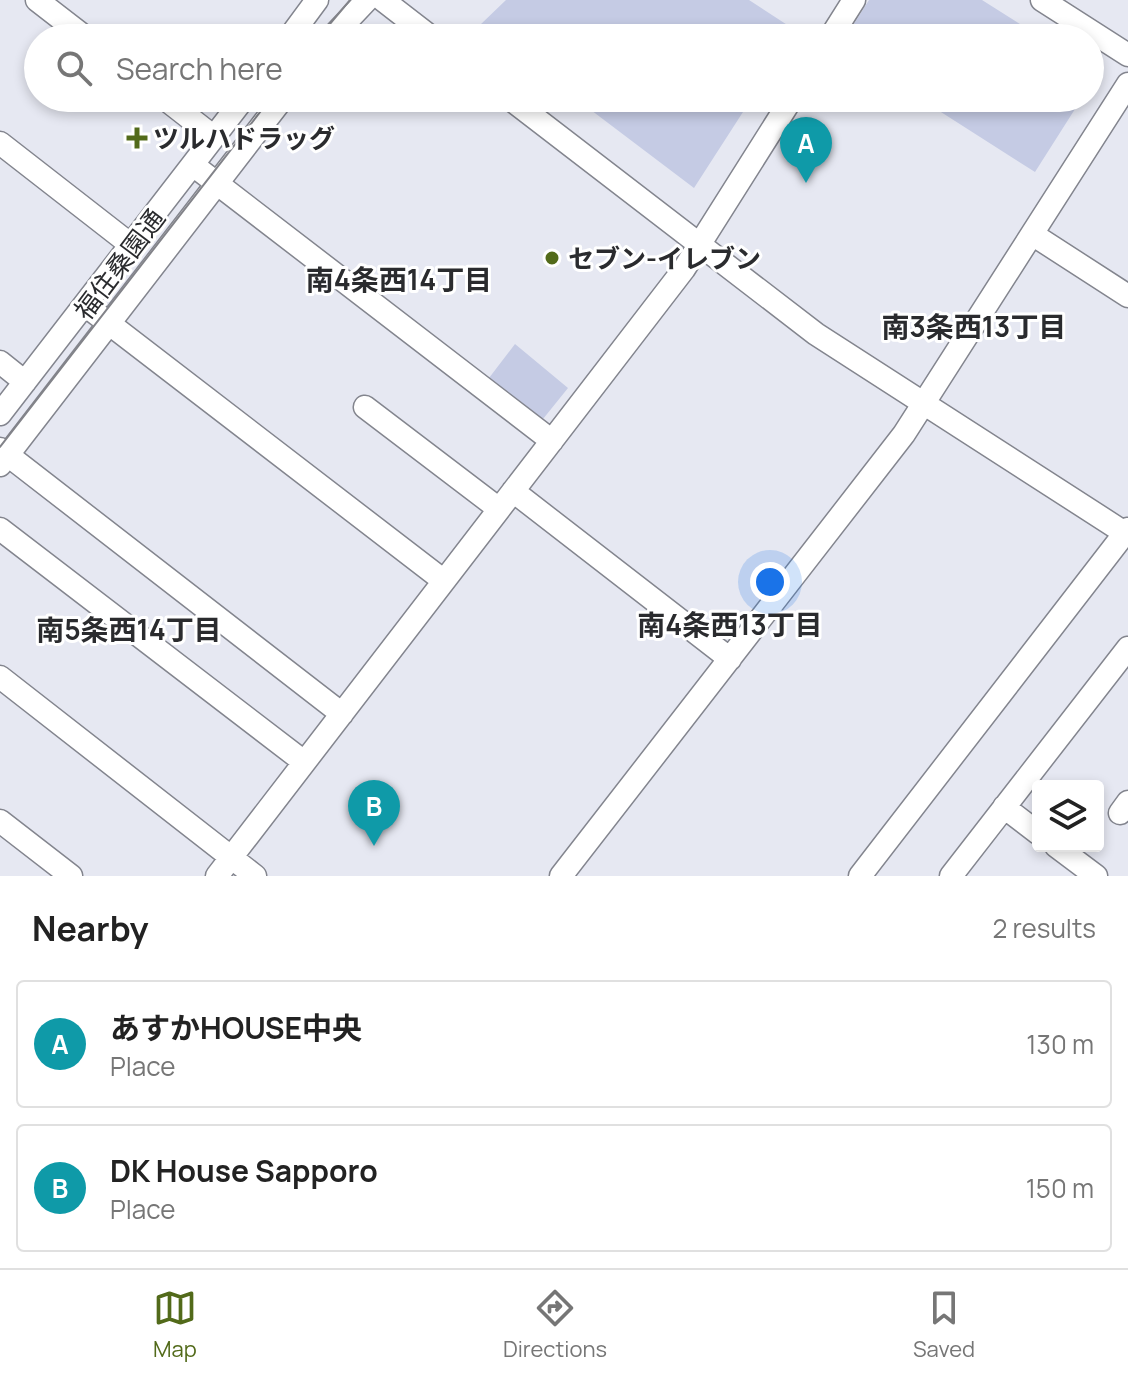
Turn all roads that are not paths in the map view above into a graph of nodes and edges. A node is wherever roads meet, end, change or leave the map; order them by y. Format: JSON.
{"nodes":[{"id":1,"x":37,"y":0,"type":"edge"},
{"id":2,"x":317,"y":0,"type":"edge"},
{"id":3,"x":367,"y":0,"type":"edge"},
{"id":4,"x":383,"y":0,"type":"edge"},
{"id":5,"x":854,"y":0,"type":"edge"},
{"id":6,"x":1042,"y":0,"type":"edge"},
{"id":7,"x":68,"y":24,"type":"edge"},
{"id":8,"x":299,"y":24,"type":"edge"},
{"id":9,"x":344,"y":24,"type":"edge"},
{"id":10,"x":414,"y":24,"type":"edge"},
{"id":11,"x":839,"y":24,"type":"edge"},
{"id":12,"x":1080,"y":24,"type":"edge"},
{"id":13,"x":1104,"y":40,"type":"edge"},
{"id":14,"x":1128,"y":55,"type":"edge"},
{"id":15,"x":1128,"y":84,"type":"edge"},
{"id":16,"x":182,"y":112,"type":"edge"},
{"id":17,"x":233,"y":112,"type":"edge"},
{"id":18,"x":272,"y":112,"type":"edge"},
{"id":19,"x":527,"y":112,"type":"edge"},
{"id":20,"x":783,"y":112,"type":"edge"},
{"id":21,"x":214,"y":137,"type":"junction"},
{"id":22,"x":0,"y":143,"type":"edge"},
{"id":23,"x":193,"y":165,"type":"junction"},
{"id":24,"x":217,"y":182,"type":"junction"},
{"id":25,"x":1032,"y":234,"type":"junction"},
{"id":26,"x":131,"y":245,"type":"junction"},
{"id":27,"x":700,"y":245,"type":"junction"},
{"id":28,"x":1128,"y":296,"type":"edge"},
{"id":29,"x":85,"y":305,"type":"junction"},
{"id":30,"x":109,"y":323,"type":"junction"},
{"id":31,"x":0,"y":362,"type":"edge"},
{"id":32,"x":25,"y":382,"type":"junction"},
{"id":33,"x":924,"y":404,"type":"junction"},
{"id":34,"x":365,"y":407,"type":"dead end"},
{"id":35,"x":0,"y":414,"type":"edge"},
{"id":36,"x":552,"y":441,"type":"junction"},
{"id":37,"x":3,"y":456,"type":"edge"},
{"id":38,"x":506,"y":500,"type":"junction"},
{"id":39,"x":0,"y":529,"type":"edge"},
{"id":40,"x":1127,"y":532,"type":"edge"},
{"id":41,"x":444,"y":581,"type":"junction"},
{"id":42,"x":1128,"y":648,"type":"edge"},
{"id":43,"x":730,"y":659,"type":"junction"},
{"id":44,"x":0,"y":677,"type":"edge"},
{"id":45,"x":342,"y":714,"type":"junction"},
{"id":46,"x":304,"y":762,"type":"junction"},
{"id":47,"x":1004,"y":807,"type":"junction"},
{"id":48,"x":0,"y":821,"type":"edge"},
{"id":49,"x":1032,"y":828,"type":"edge"},
{"id":50,"x":1064,"y":852,"type":"edge"},
{"id":51,"x":232,"y":858,"type":"junction"},
{"id":52,"x":71,"y":876,"type":"edge"},
{"id":53,"x":217,"y":876,"type":"edge"},
{"id":54,"x":255,"y":876,"type":"edge"},
{"id":55,"x":561,"y":876,"type":"edge"},
{"id":56,"x":860,"y":876,"type":"edge"},
{"id":57,"x":951,"y":876,"type":"edge"},
{"id":58,"x":1096,"y":876,"type":"edge"}],
"edges":[{"from":1,"to":7,"type":"street"},
{"from":2,"to":8,"type":"street"},
{"from":3,"to":9,"type":"street"},
{"from":4,"to":10,"type":"street"},
{"from":5,"to":11,"type":"street"},
{"from":6,"to":12,"type":"street"},
{"from":13,"to":14,"type":"street"},
{"from":15,"to":25,"type":"street"},
{"from":16,"to":21,"type":"street"},
{"from":17,"to":21,"type":"street","name":"福住桑園通"},
{"from":18,"to":24,"type":"street","name":"福住桑園通"},
{"from":19,"to":27,"type":"street"},
{"from":20,"to":27,"type":"street"},
{"from":21,"to":23,"type":"street","name":"福住桑園通"},
{"from":22,"to":26,"type":"street"},
{"from":23,"to":24,"type":"street"},
{"from":23,"to":26,"type":"street","name":"福住桑園通"},
{"from":24,"to":30,"type":"street","name":"福住桑園通"},
{"from":24,"to":36,"type":"street"},
{"from":25,"to":28,"type":"street"},
{"from":25,"to":33,"type":"street"},
{"from":26,"to":29,"type":"street","name":"福住桑園通"},
{"from":27,"to":33,"type":"street"},
{"from":27,"to":36,"type":"street"},
{"from":29,"to":30,"type":"street"},
{"from":29,"to":32,"type":"street","name":"福住桑園通"},
{"from":30,"to":37,"type":"street","name":"福住桑園通"},
{"from":30,"to":41,"type":"street"},
{"from":31,"to":32,"type":"street"},
{"from":32,"to":35,"type":"street","name":"福住桑園通"},
{"from":33,"to":40,"type":"street"},
{"from":33,"to":43,"type":"street"},
{"from":34,"to":38,"type":"street"},
{"from":36,"to":38,"type":"street"},
{"from":37,"to":45,"type":"street"},
{"from":38,"to":41,"type":"street"},
{"from":38,"to":43,"type":"street"},
{"from":39,"to":46,"type":"street"},
{"from":40,"to":56,"type":"street"},
{"from":41,"to":45,"type":"street"},
{"from":42,"to":47,"type":"street"},
{"from":43,"to":55,"type":"street"},
{"from":44,"to":51,"type":"street"},
{"from":45,"to":46,"type":"street"},
{"from":46,"to":51,"type":"street"},
{"from":47,"to":49,"type":"street"},
{"from":47,"to":57,"type":"street"},
{"from":48,"to":52,"type":"street"},
{"from":50,"to":58,"type":"street"},
{"from":51,"to":53,"type":"street"},
{"from":51,"to":54,"type":"street"}]}
